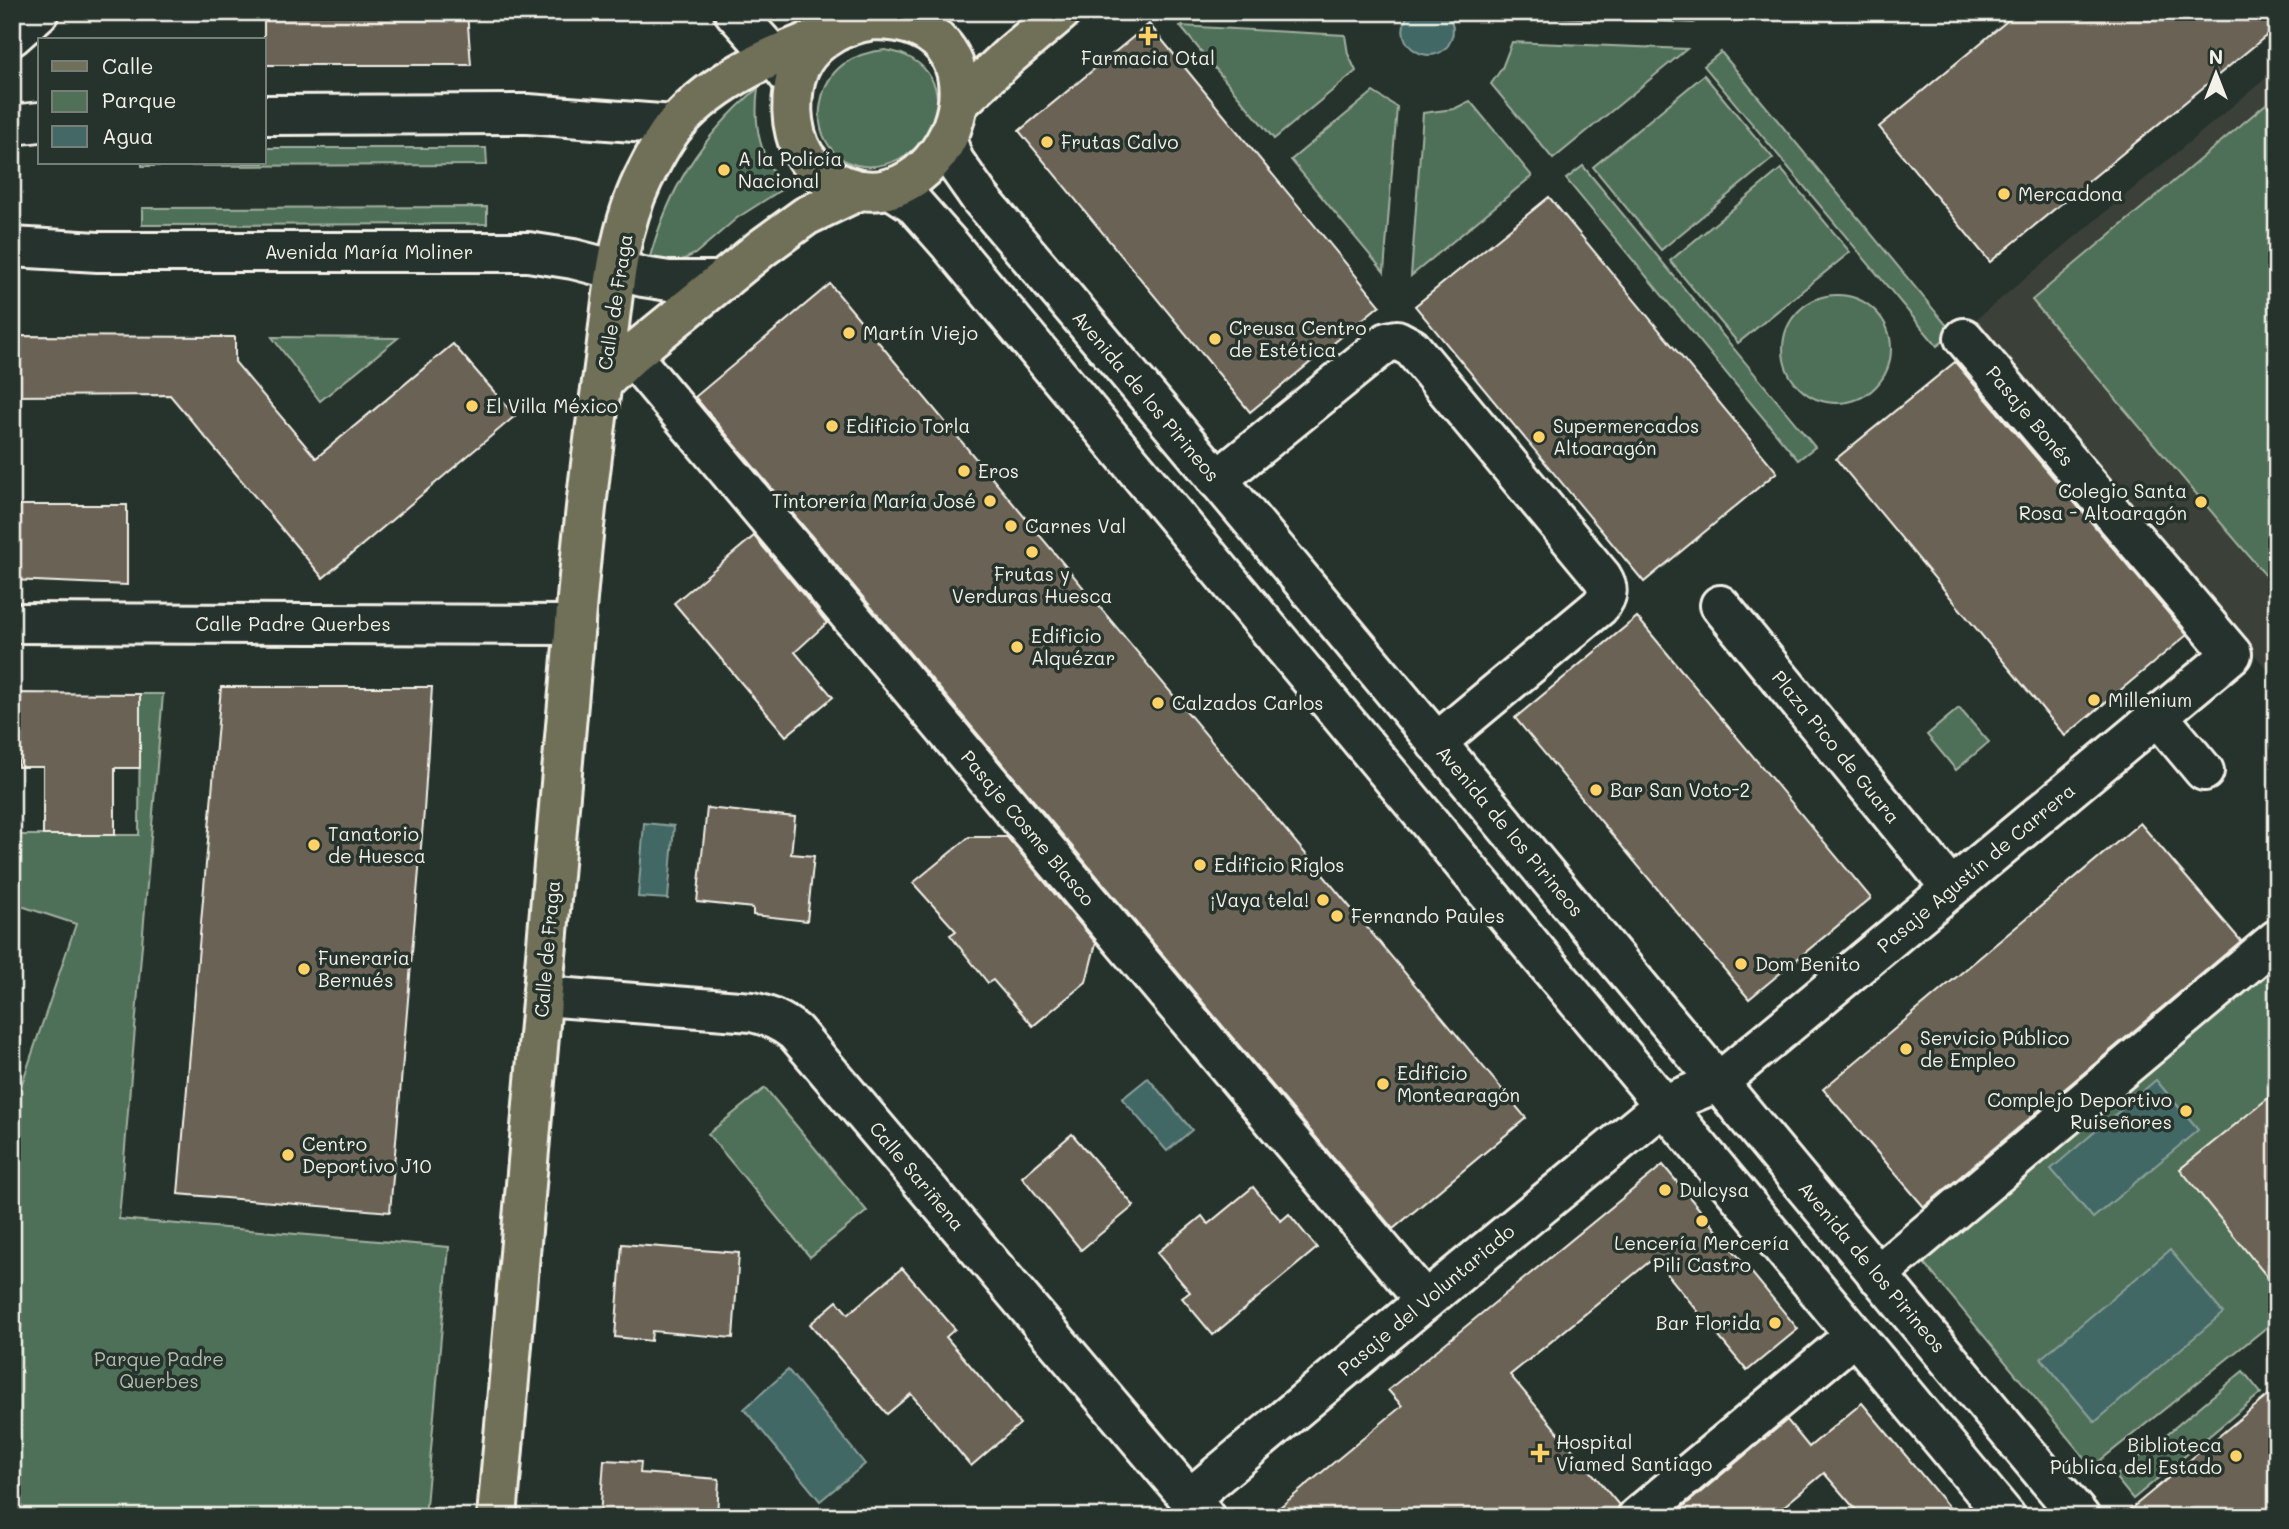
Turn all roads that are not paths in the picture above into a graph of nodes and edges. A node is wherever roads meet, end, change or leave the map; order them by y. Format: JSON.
{"nodes":[{"id":1,"x":39,"y":12,"type":"edge"},
{"id":2,"x":734,"y":12,"type":"edge"},
{"id":3,"x":1061,"y":12,"type":"edge"},
{"id":4,"x":924,"y":18,"type":"edge"},
{"id":5,"x":842,"y":22,"type":"edge"},
{"id":6,"x":12,"y":36,"type":"edge"},
{"id":7,"x":784,"y":69,"type":"junction"},
{"id":8,"x":959,"y":103,"type":"junction"},
{"id":9,"x":266,"y":115,"type":"edge"},
{"id":10,"x":38,"y":122,"type":"edge"},
{"id":11,"x":12,"y":125,"type":"edge"},
{"id":12,"x":674,"y":125,"type":"junction"},
{"id":13,"x":947,"y":141,"type":"junction"},
{"id":14,"x":875,"y":189,"type":"junction"},
{"id":15,"x":12,"y":247,"type":"edge"},
{"id":16,"x":617,"y":271,"type":"junction"},
{"id":17,"x":722,"y":281,"type":"junction"},
{"id":18,"x":1964,"y":338,"type":"dead end"},
{"id":19,"x":631,"y":355,"type":"junction"},
{"id":20,"x":602,"y":383,"type":"junction"},
{"id":21,"x":1217,"y":480,"type":"junction"},
{"id":22,"x":1720,"y":605,"type":"dead end"},
{"id":23,"x":12,"y":623,"type":"edge"},
{"id":24,"x":575,"y":625,"type":"junction"},
{"id":25,"x":2232,"y":654,"type":"joint"},
{"id":26,"x":2158,"y":716,"type":"junction"},
{"id":27,"x":1436,"y":743,"type":"junction"},
{"id":28,"x":2204,"y":771,"type":"dead end"},
{"id":29,"x":1951,"y":888,"type":"junction"},
{"id":30,"x":2277,"y":939,"type":"edge"},
{"id":31,"x":543,"y":996,"type":"junction"},
{"id":32,"x":1719,"y":1082,"type":"junction"},
{"id":33,"x":1665,"y":1104,"type":"junction"},
{"id":34,"x":1877,"y":1275,"type":"junction"},
{"id":35,"x":1425,"y":1301,"type":"junction"},
{"id":36,"x":1838,"y":1349,"type":"dead end"},
{"id":37,"x":1192,"y":1509,"type":"edge"},
{"id":38,"x":497,"y":1517,"type":"edge"},
{"id":39,"x":1637,"y":1517,"type":"edge"},
{"id":40,"x":2006,"y":1517,"type":"edge"},
{"id":41,"x":2080,"y":1517,"type":"edge"}],
"edges":[{"from":1,"to":6,"type":"street"},
{"from":2,"to":7,"type":"street"},
{"from":3,"to":8,"type":"main road"},
{"from":4,"to":5,"type":"main road"},
{"from":4,"to":8,"type":"main road"},
{"from":5,"to":7,"type":"main road"},
{"from":7,"to":12,"type":"main road","name":"Calle de Fraga"},
{"from":7,"to":14,"type":"main road"},
{"from":8,"to":13,"type":"main road"},
{"from":9,"to":12,"type":"street"},
{"from":10,"to":11,"type":"street"},
{"from":12,"to":16,"type":"main road","name":"Calle de Fraga"},
{"from":13,"to":14,"type":"main road"},
{"from":13,"to":21,"type":"street","name":"Avenida de los Pirineos"},
{"from":14,"to":17,"type":"main road","name":"Calle de Fraga"},
{"from":14,"to":33,"type":"street"},
{"from":15,"to":16,"type":"street","name":"Avenida María Moliner"},
{"from":16,"to":17,"type":"street","name":"Avenida María Moliner"},
{"from":16,"to":20,"type":"main road","name":"Calle de Fraga"},
{"from":17,"to":19,"type":"main road","name":"Calle de Fraga"},
{"from":18,"to":25,"type":"street","name":"Pasaje Bonés"},
{"from":19,"to":20,"type":"main road","name":"Calle de Fraga"},
{"from":19,"to":35,"type":"street","name":"Pasaje Cosme Blasco"},
{"from":20,"to":24,"type":"main road","name":"Calle de Fraga"},
{"from":21,"to":27,"type":"street","name":"Avenida de los Pirineos"},
{"from":21,"to":27,"type":"street"},
{"from":22,"to":29,"type":"street","name":"Plaza Pico de Guara"},
{"from":23,"to":24,"type":"street","name":"Calle Padre Querbes"},
{"from":24,"to":31,"type":"main road","name":"Calle de Fraga"},
{"from":25,"to":26,"type":"street","name":"Pasaje Agustín de Carrera"},
{"from":26,"to":28,"type":"street"},
{"from":26,"to":29,"type":"street","name":"Pasaje Agustín de Carrera"},
{"from":27,"to":32,"type":"street","name":"Avenida de los Pirineos"},
{"from":29,"to":32,"type":"street","name":"Pasaje Agustín de Carrera"},
{"from":30,"to":34,"type":"street"},
{"from":31,"to":37,"type":"street","name":"Calle Sariñena"},
{"from":31,"to":38,"type":"main road","name":"Calle de Fraga"},
{"from":32,"to":33,"type":"street","name":"Pasaje Agustín de Carrera"},
{"from":32,"to":34,"type":"street","name":"Avenida de los Pirineos"},
{"from":33,"to":35,"type":"street","name":"Pasaje del Voluntariado"},
{"from":33,"to":40,"type":"street"},
{"from":34,"to":41,"type":"street","name":"Avenida de los Pirineos"},
{"from":35,"to":37,"type":"street","name":"Pasaje del Voluntariado"},
{"from":36,"to":39,"type":"street"}]}
